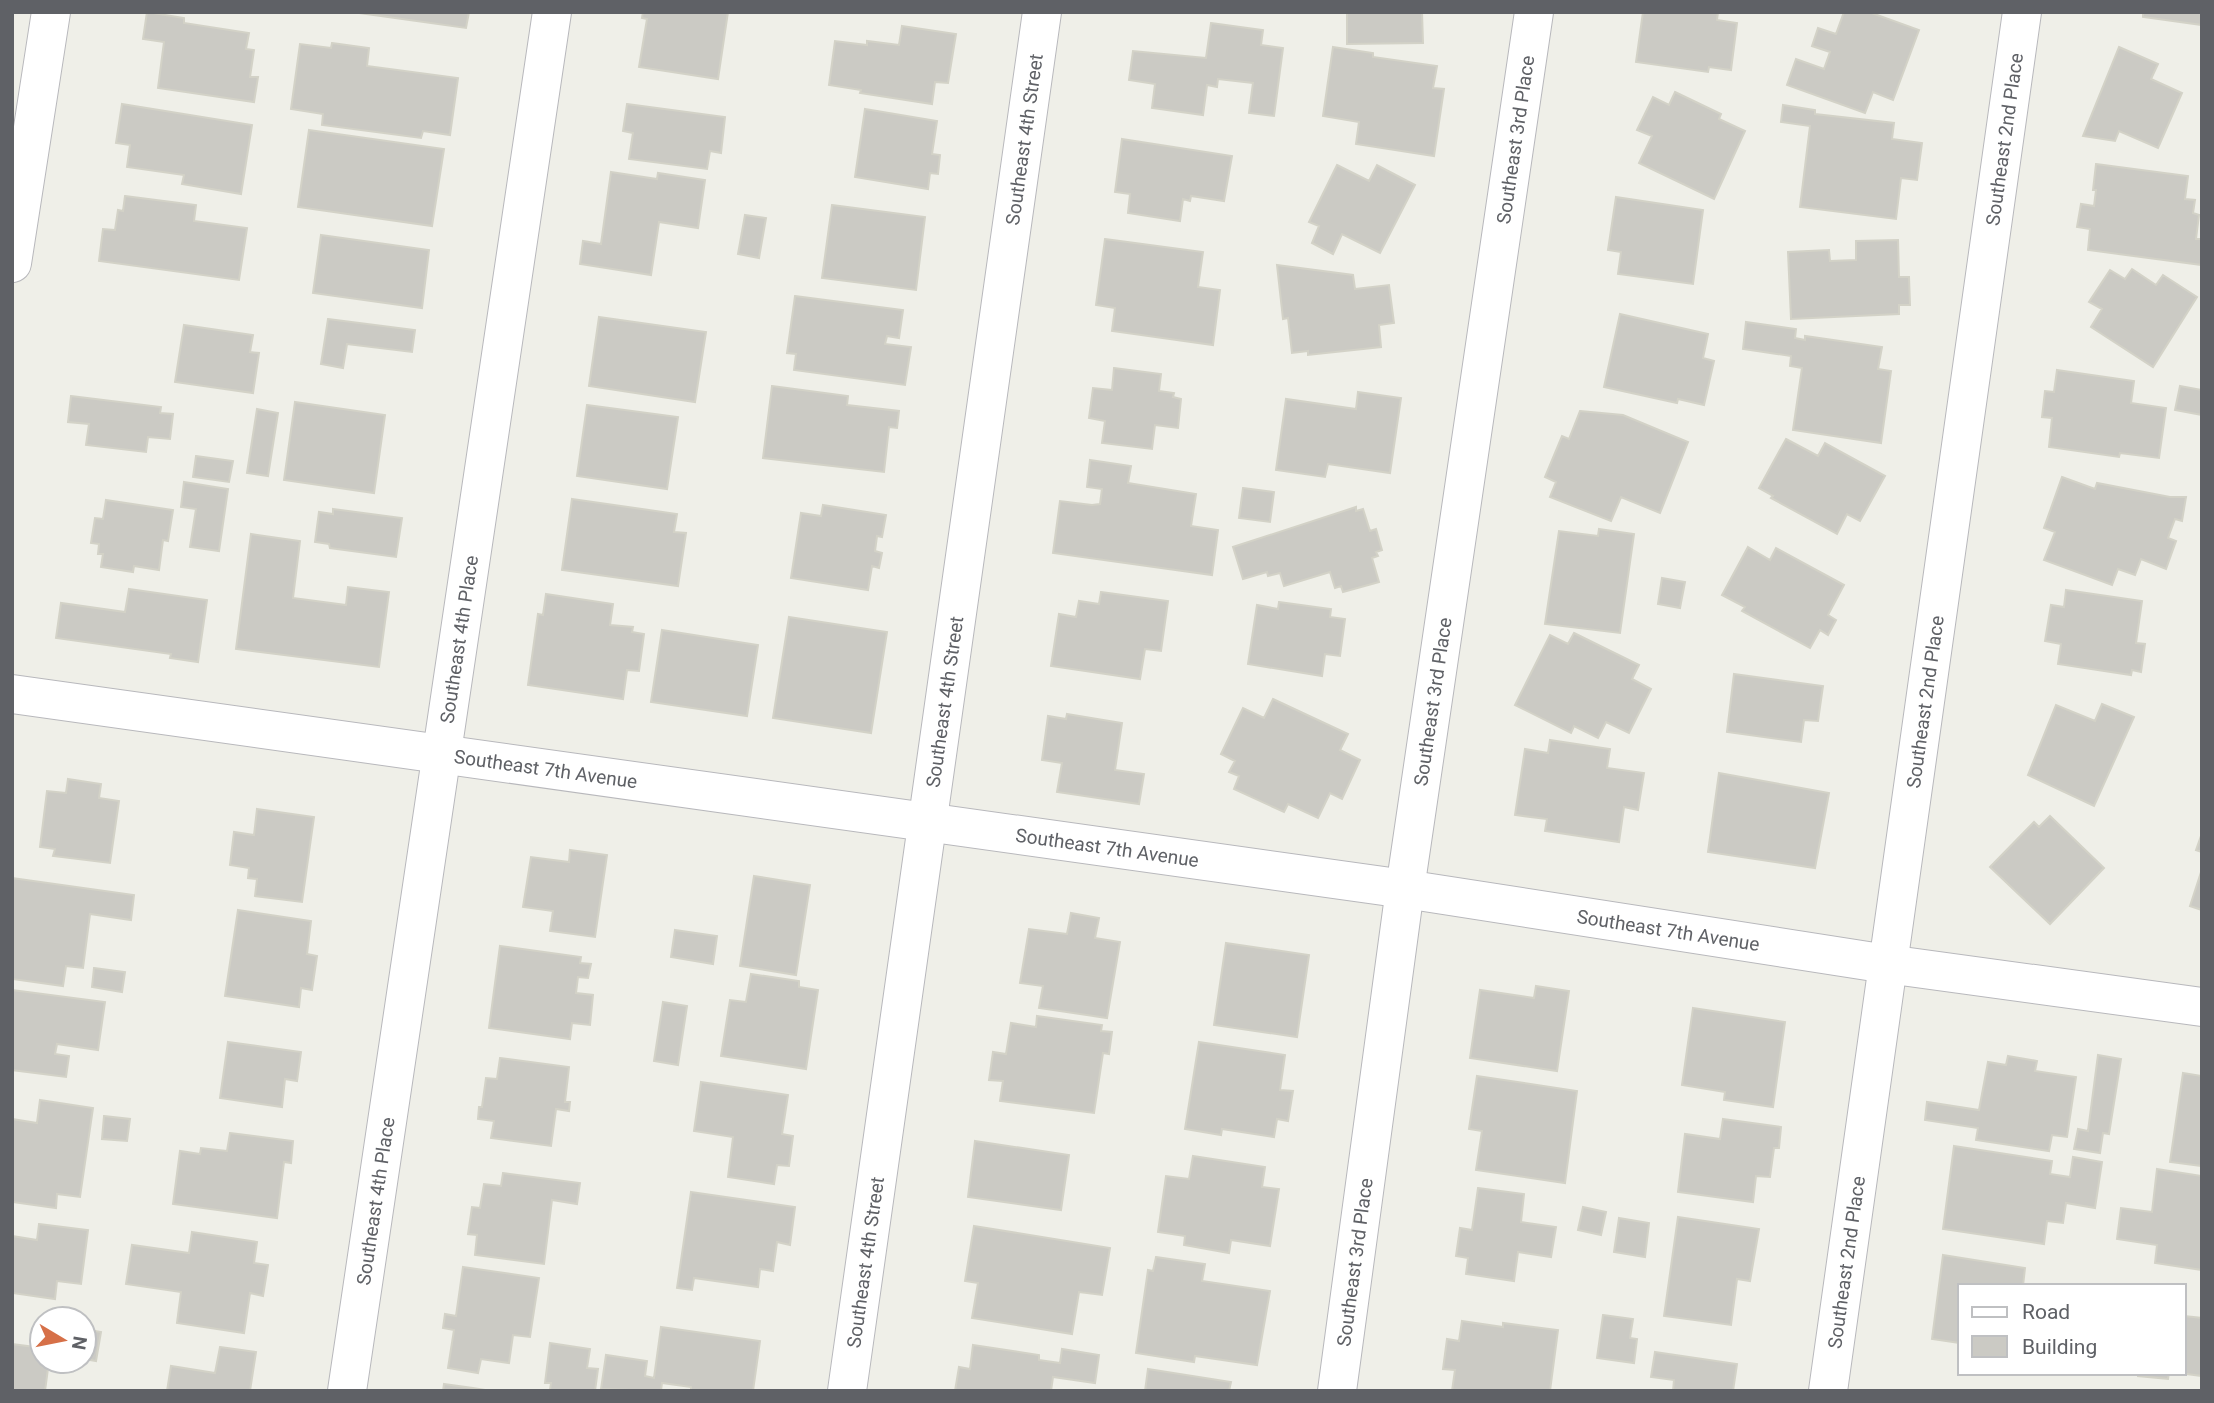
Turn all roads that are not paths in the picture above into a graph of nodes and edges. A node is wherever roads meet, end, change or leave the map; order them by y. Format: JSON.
{"nodes":[{"id":1,"x":51,"y":12,"type":"edge"},
{"id":2,"x":552,"y":12,"type":"edge"},
{"id":3,"x":1042,"y":12,"type":"edge"},
{"id":4,"x":1534,"y":12,"type":"edge"},
{"id":5,"x":2022,"y":12,"type":"edge"},
{"id":6,"x":12,"y":263,"type":"edge"},
{"id":7,"x":12,"y":694,"type":"edge"},
{"id":8,"x":441,"y":754,"type":"junction"},
{"id":9,"x":928,"y":822,"type":"junction"},
{"id":10,"x":1405,"y":889,"type":"junction"},
{"id":11,"x":1887,"y":964,"type":"junction"},
{"id":12,"x":2202,"y":1007,"type":"edge"},
{"id":13,"x":347,"y":1391,"type":"edge"},
{"id":14,"x":847,"y":1391,"type":"edge"},
{"id":15,"x":1337,"y":1391,"type":"edge"},
{"id":16,"x":1828,"y":1391,"type":"edge"}],
"edges":[{"from":1,"to":6,"type":"street"},
{"from":2,"to":8,"type":"street","name":"Southeast 4th Place"},
{"from":3,"to":9,"type":"street","name":"Southeast 4th Street"},
{"from":4,"to":10,"type":"street","name":"Southeast 3rd Place"},
{"from":5,"to":11,"type":"street","name":"Southeast 2nd Place"},
{"from":7,"to":8,"type":"street","name":"Southeast 7th Avenue"},
{"from":8,"to":9,"type":"street","name":"Southeast 7th Avenue"},
{"from":8,"to":13,"type":"street","name":"Southeast 4th Place"},
{"from":9,"to":10,"type":"street","name":"Southeast 7th Avenue"},
{"from":9,"to":14,"type":"street","name":"Southeast 4th Street"},
{"from":10,"to":11,"type":"street","name":"Southeast 7th Avenue"},
{"from":10,"to":15,"type":"street","name":"Southeast 3rd Place"},
{"from":11,"to":12,"type":"street","name":"Southeast 7th Avenue"},
{"from":11,"to":16,"type":"street","name":"Southeast 2nd Place"}]}
